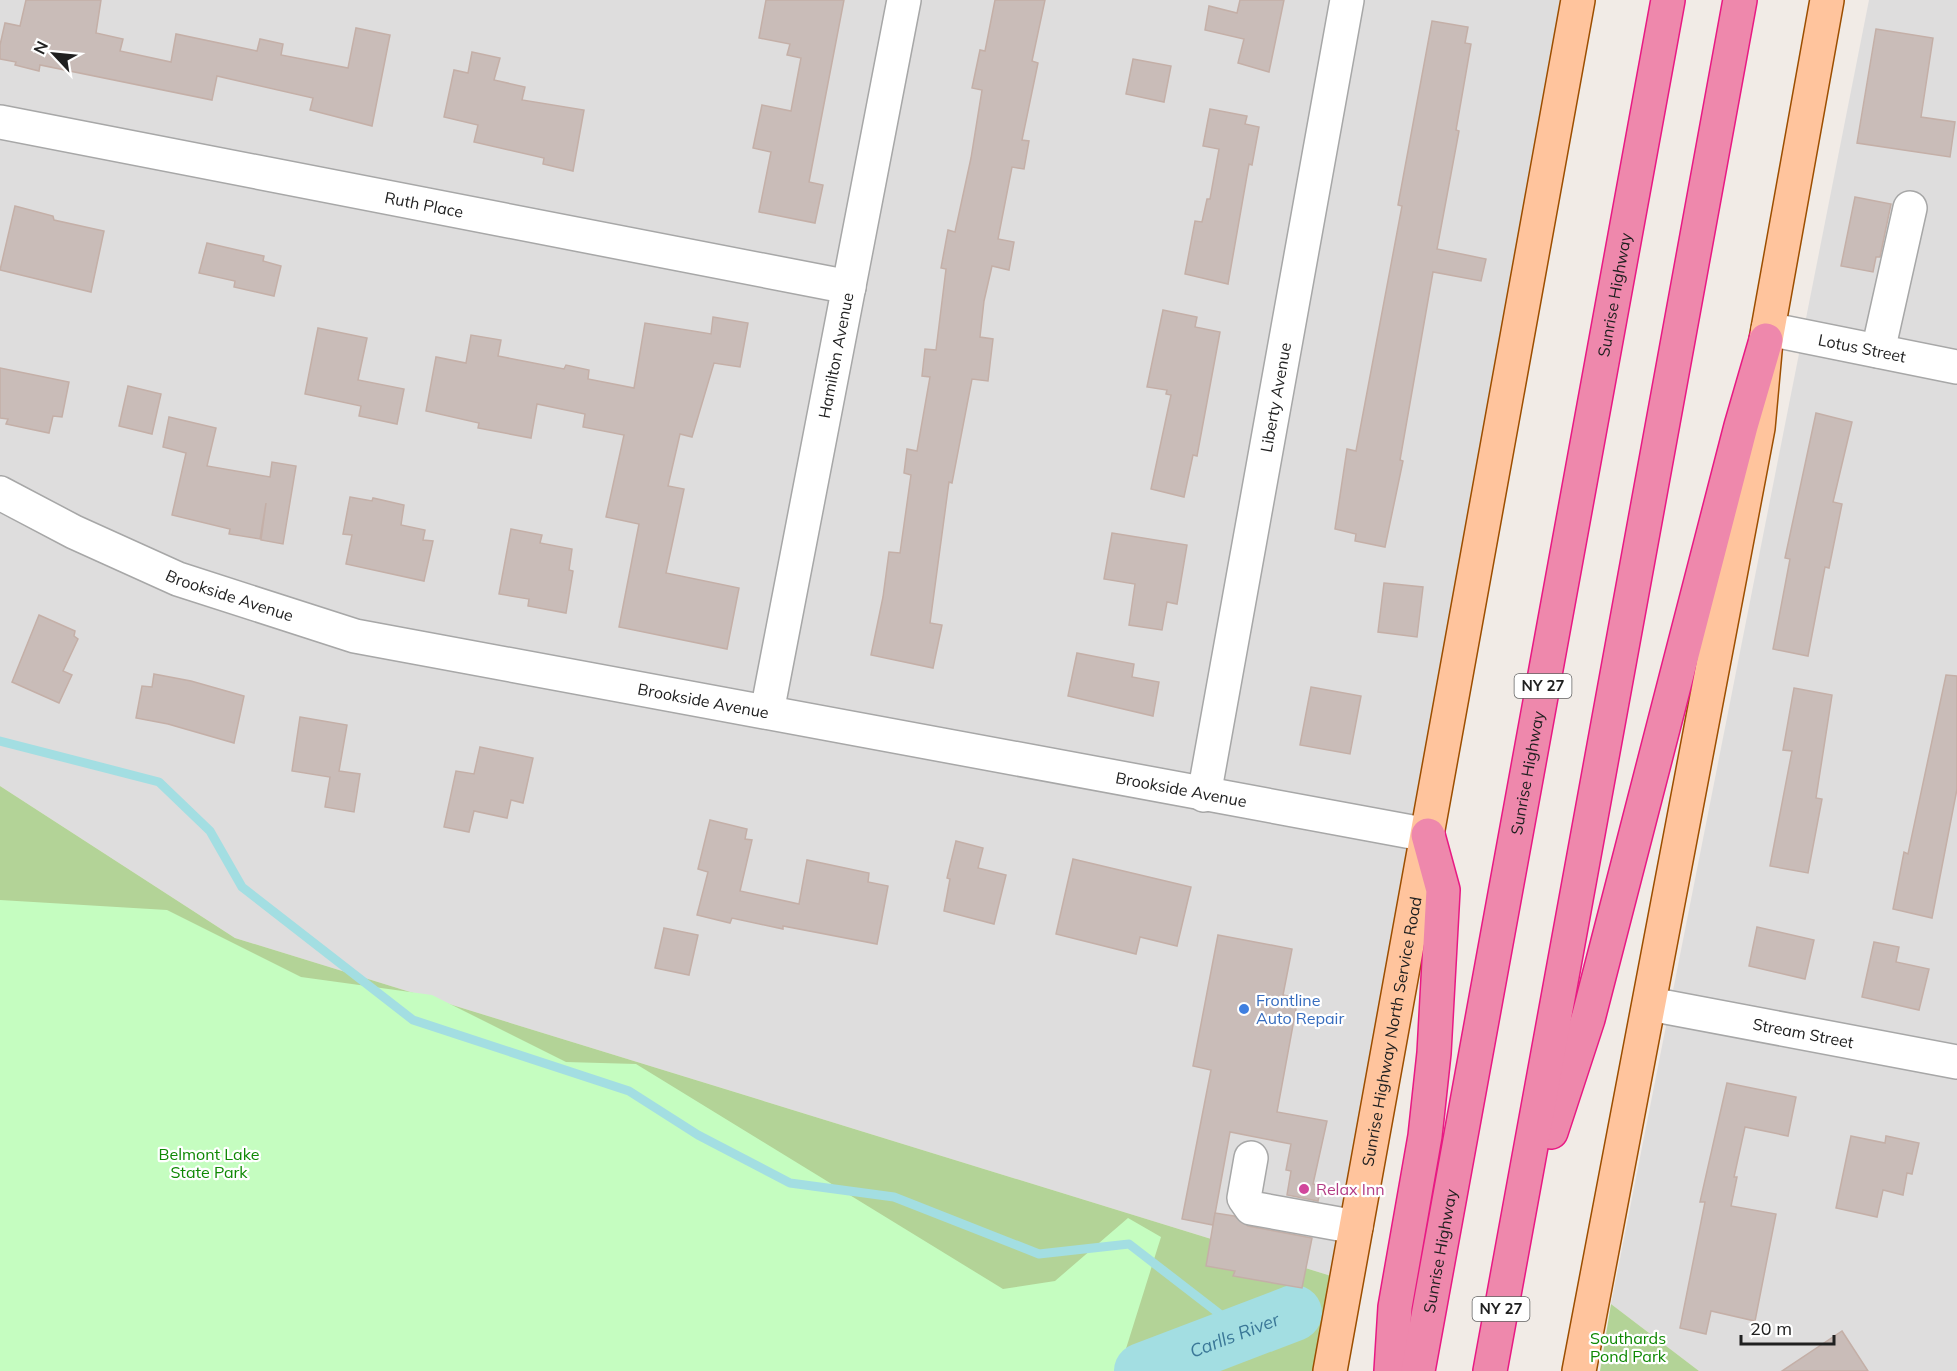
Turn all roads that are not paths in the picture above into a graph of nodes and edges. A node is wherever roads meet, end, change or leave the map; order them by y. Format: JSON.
{"nodes":[{"id":1,"x":904,"y":0,"type":"edge"},
{"id":2,"x":1347,"y":0,"type":"edge"},
{"id":3,"x":1578,"y":0,"type":"edge"},
{"id":4,"x":1668,"y":0,"type":"edge"},
{"id":5,"x":1740,"y":0,"type":"edge"},
{"id":6,"x":1827,"y":0,"type":"edge"},
{"id":7,"x":0,"y":122,"type":"edge"},
{"id":8,"x":1910,"y":208,"type":"dead end"},
{"id":9,"x":849,"y":287,"type":"junction"},
{"id":10,"x":1767,"y":334,"type":"junction"},
{"id":11,"x":1878,"y":351,"type":"junction"},
{"id":12,"x":1957,"y":368,"type":"edge"},
{"id":13,"x":0,"y":493,"type":"edge"},
{"id":14,"x":767,"y":712,"type":"junction"},
{"id":15,"x":1203,"y":795,"type":"junction"},
{"id":16,"x":1428,"y":835,"type":"junction"},
{"id":17,"x":1650,"y":1004,"type":"junction"},
{"id":18,"x":1957,"y":1062,"type":"edge"},
{"id":19,"x":1251,"y":1158,"type":"dead end"},
{"id":20,"x":1356,"y":1227,"type":"junction"},
{"id":21,"x":1513,"y":1248,"type":"junction"},
{"id":22,"x":1330,"y":1371,"type":"edge"},
{"id":23,"x":1392,"y":1371,"type":"edge"},
{"id":24,"x":1418,"y":1371,"type":"edge"},
{"id":25,"x":1490,"y":1371,"type":"edge"},
{"id":26,"x":1580,"y":1371,"type":"edge"}],
"edges":[{"from":1,"to":9,"type":"street","name":"Hamilton Avenue"},
{"from":2,"to":15,"type":"street","name":"Liberty Avenue"},
{"from":3,"to":16,"type":"main road"},
{"from":4,"to":24,"type":"highway","name":"Sunrise Highway","number":"NY 27"},
{"from":5,"to":21,"type":"highway","number":"NY 27"},
{"from":6,"to":10,"type":"main road"},
{"from":7,"to":9,"type":"street","name":"Ruth Place"},
{"from":8,"to":11,"type":"street"},
{"from":9,"to":14,"type":"street","name":"Hamilton Avenue"},
{"from":10,"to":11,"type":"street","name":"Lotus Street"},
{"from":10,"to":17,"type":"main road"},
{"from":10,"to":21,"type":"highway"},
{"from":11,"to":12,"type":"street","name":"Lotus Street"},
{"from":13,"to":14,"type":"street","name":"Brookside Avenue"},
{"from":14,"to":15,"type":"street","name":"Brookside Avenue"},
{"from":15,"to":16,"type":"street","name":"Brookside Avenue"},
{"from":16,"to":20,"type":"main road","name":"Sunrise Highway North Service Road"},
{"from":16,"to":23,"type":"highway"},
{"from":17,"to":18,"type":"street","name":"Stream Street"},
{"from":17,"to":26,"type":"main road"},
{"from":19,"to":20,"type":"street"},
{"from":20,"to":22,"type":"main road","name":"Sunrise Highway North Service Road"},
{"from":21,"to":25,"type":"highway","number":"NY 27"}]}
